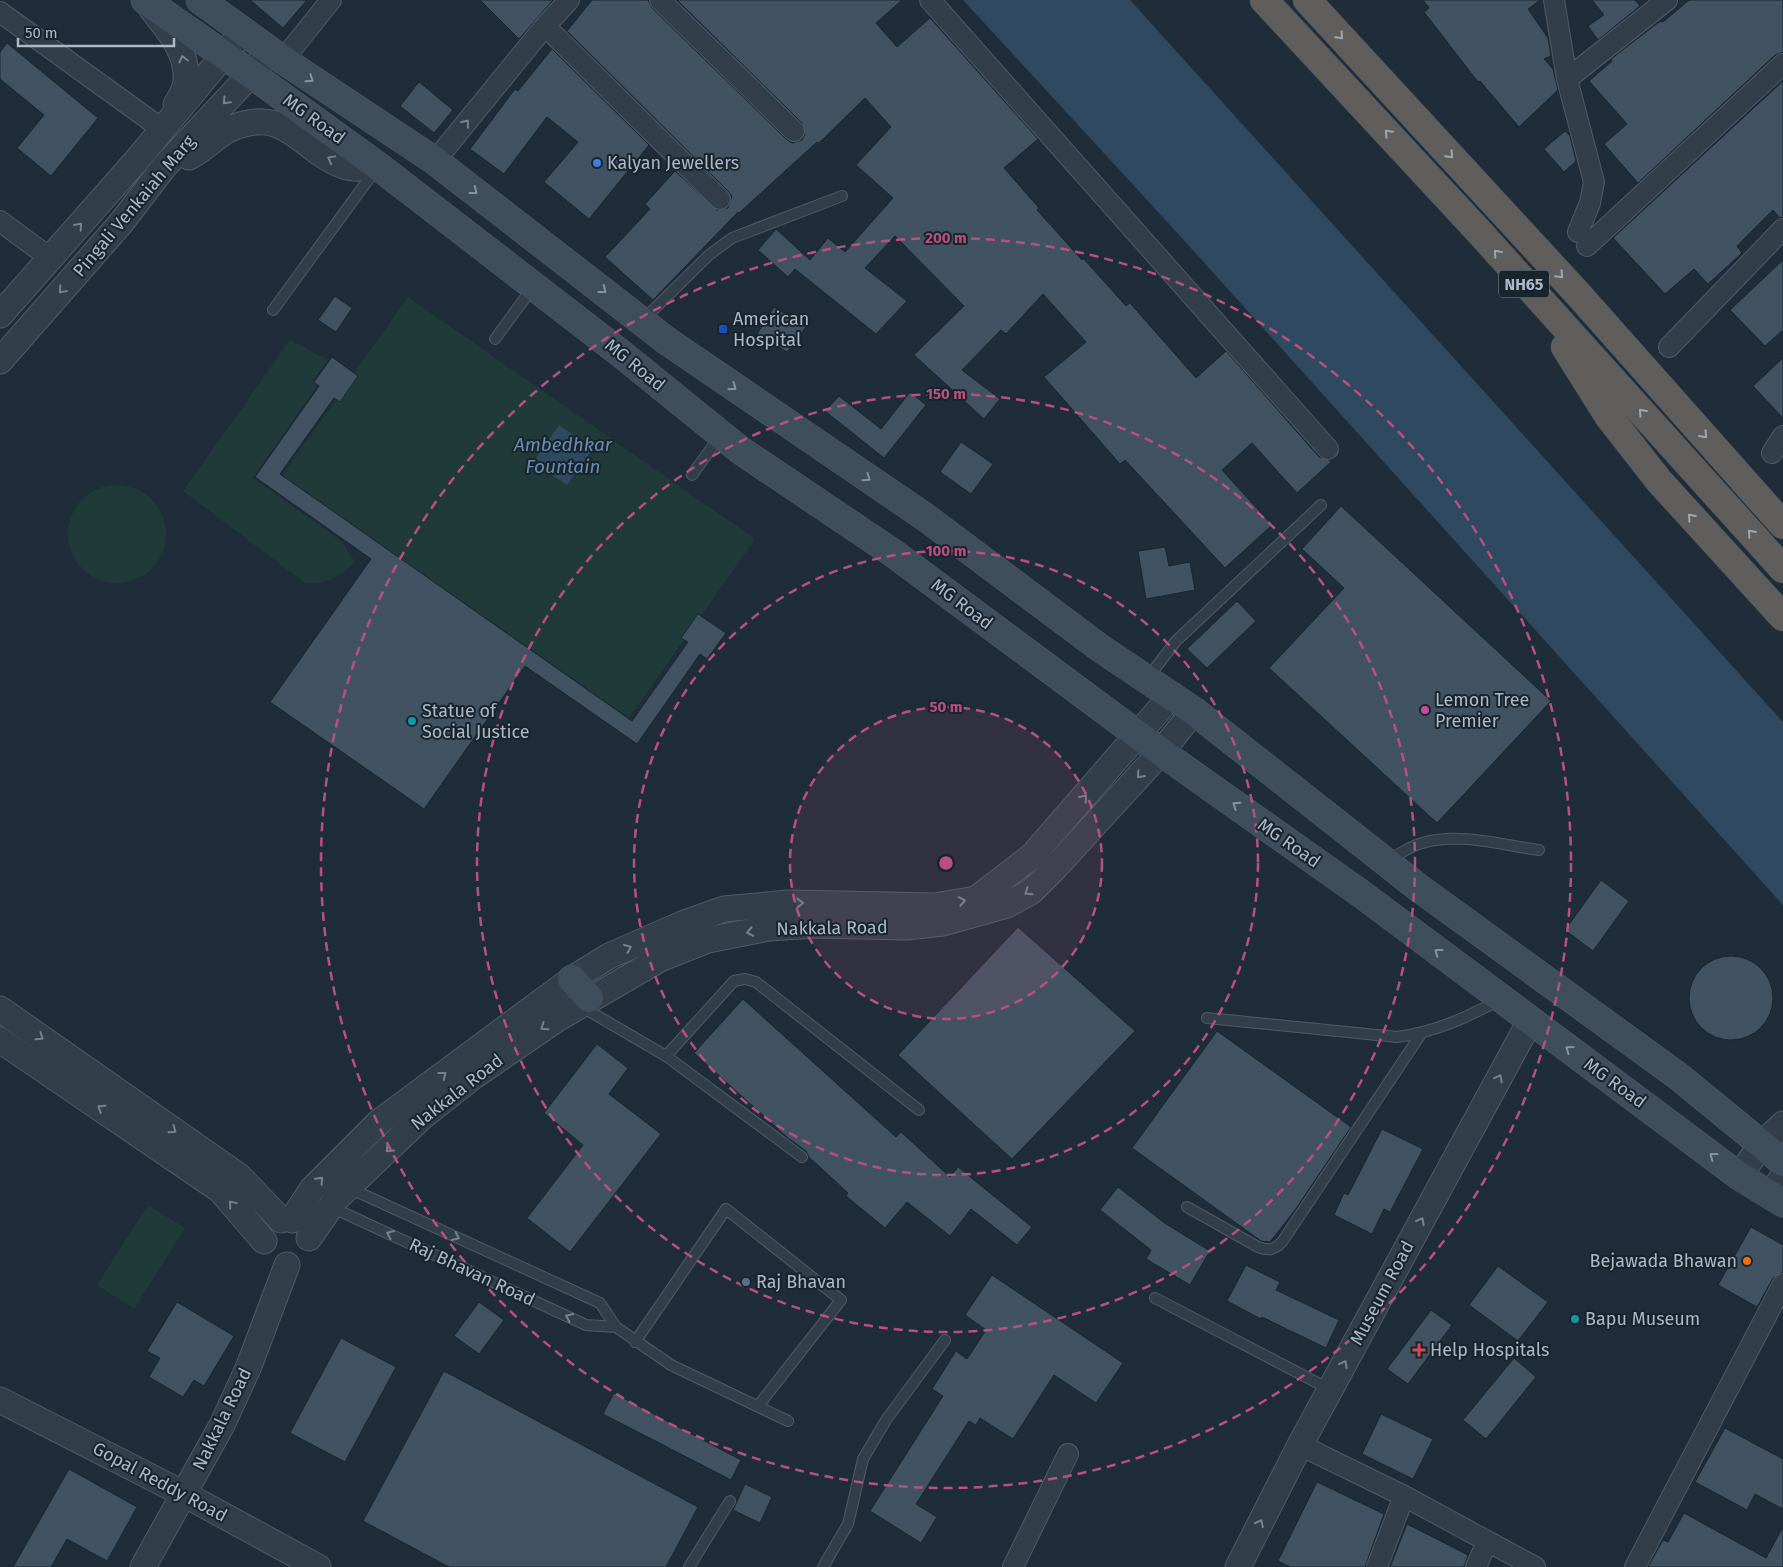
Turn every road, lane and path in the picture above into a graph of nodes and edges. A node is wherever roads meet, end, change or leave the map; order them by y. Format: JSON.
{"nodes":[{"id":1,"x":200,"y":0,"type":"edge"},
{"id":2,"x":331,"y":0,"type":"edge"},
{"id":3,"x":569,"y":0,"type":"edge"},
{"id":4,"x":660,"y":0,"type":"edge"},
{"id":5,"x":930,"y":0,"type":"edge"},
{"id":6,"x":1264,"y":0,"type":"edge"},
{"id":7,"x":1307,"y":0,"type":"edge"},
{"id":8,"x":1554,"y":0,"type":"edge"},
{"id":9,"x":1667,"y":0,"type":"edge"},
{"id":10,"x":146,"y":1,"type":"edge"},
{"id":11,"x":0,"y":12,"type":"edge"},
{"id":12,"x":545,"y":26,"type":"junction"},
{"id":13,"x":243,"y":32,"type":"junction"},
{"id":14,"x":224,"y":55,"type":"junction"},
{"id":15,"x":276,"y":56,"type":"junction"},
{"id":16,"x":1782,"y":67,"type":"edge"},
{"id":17,"x":251,"y":74,"type":"junction"},
{"id":18,"x":1568,"y":79,"type":"junction"},
{"id":19,"x":165,"y":125,"type":"junction"},
{"id":20,"x":794,"y":131,"type":"dead end"},
{"id":21,"x":435,"y":161,"type":"junction"},
{"id":22,"x":378,"y":166,"type":"junction"},
{"id":23,"x":164,"y":167,"type":"junction"},
{"id":24,"x":842,"y":196,"type":"dead end"},
{"id":25,"x":720,"y":198,"type":"dead end"},
{"id":26,"x":0,"y":221,"type":"edge"},
{"id":27,"x":1783,"y":229,"type":"edge"},
{"id":28,"x":50,"y":258,"type":"junction"},
{"id":29,"x":1524,"y":283,"type":"junction"},
{"id":30,"x":534,"y":286,"type":"junction"},
{"id":31,"x":273,"y":310,"type":"dead end"},
{"id":32,"x":0,"y":315,"type":"edge"},
{"id":33,"x":642,"y":321,"type":"junction"},
{"id":34,"x":495,"y":338,"type":"dead end"},
{"id":35,"x":1669,"y":347,"type":"dead end"},
{"id":36,"x":0,"y":361,"type":"edge"},
{"id":37,"x":721,"y":434,"type":"junction"},
{"id":38,"x":1783,"y":436,"type":"edge"},
{"id":39,"x":1328,"y":449,"type":"dead end"},
{"id":40,"x":1772,"y":453,"type":"dead end"},
{"id":41,"x":692,"y":476,"type":"dead end"},
{"id":42,"x":1322,"y":505,"type":"dead end"},
{"id":43,"x":1783,"y":525,"type":"edge"},
{"id":44,"x":1783,"y":569,"type":"edge"},
{"id":45,"x":1783,"y":617,"type":"edge"},
{"id":46,"x":1148,"y":679,"type":"junction"},
{"id":47,"x":1172,"y":695,"type":"junction"},
{"id":48,"x":1194,"y":710,"type":"junction"},
{"id":49,"x":1138,"y":736,"type":"junction"},
{"id":50,"x":1161,"y":752,"type":"junction"},
{"id":51,"x":1539,"y":850,"type":"dead end"},
{"id":52,"x":1385,"y":862,"type":"junction"},
{"id":53,"x":580,"y":994,"type":"junction"},
{"id":54,"x":1500,"y":999,"type":"junction"},
{"id":55,"x":0,"y":1009,"type":"edge"},
{"id":56,"x":1207,"y":1018,"type":"dead end"},
{"id":57,"x":1530,"y":1021,"type":"junction"},
{"id":58,"x":1421,"y":1034,"type":"junction"},
{"id":59,"x":0,"y":1040,"type":"edge"},
{"id":60,"x":666,"y":1056,"type":"junction"},
{"id":61,"x":919,"y":1110,"type":"dead end"},
{"id":62,"x":1783,"y":1124,"type":"edge"},
{"id":63,"x":1762,"y":1144,"type":"junction"},
{"id":64,"x":802,"y":1156,"type":"dead end"},
{"id":65,"x":1783,"y":1162,"type":"edge"},
{"id":66,"x":1739,"y":1176,"type":"junction"},
{"id":67,"x":348,"y":1188,"type":"junction"},
{"id":68,"x":1779,"y":1192,"type":"edge"},
{"id":69,"x":330,"y":1206,"type":"junction"},
{"id":70,"x":1187,"y":1207,"type":"dead end"},
{"id":71,"x":294,"y":1226,"type":"junction"},
{"id":72,"x":264,"y":1241,"type":"junction"},
{"id":73,"x":287,"y":1265,"type":"junction"},
{"id":74,"x":1783,"y":1284,"type":"edge"},
{"id":75,"x":1155,"y":1298,"type":"dead end"},
{"id":76,"x":616,"y":1327,"type":"junction"},
{"id":77,"x":945,"y":1340,"type":"dead end"},
{"id":78,"x":635,"y":1342,"type":"junction"},
{"id":79,"x":1330,"y":1389,"type":"junction"},
{"id":80,"x":0,"y":1400,"type":"edge"},
{"id":81,"x":758,"y":1406,"type":"junction"},
{"id":82,"x":788,"y":1421,"type":"dead end"},
{"id":83,"x":1300,"y":1445,"type":"junction"},
{"id":84,"x":1068,"y":1454,"type":"dead end"},
{"id":85,"x":184,"y":1494,"type":"junction"},
{"id":86,"x":1404,"y":1496,"type":"junction"},
{"id":87,"x":730,"y":1501,"type":"dead end"},
{"id":88,"x":1487,"y":1542,"type":"junction"},
{"id":89,"x":142,"y":1567,"type":"edge"},
{"id":90,"x":318,"y":1567,"type":"edge"},
{"id":91,"x":688,"y":1567,"type":"edge"},
{"id":92,"x":824,"y":1567,"type":"edge"},
{"id":93,"x":1013,"y":1567,"type":"edge"},
{"id":94,"x":1238,"y":1567,"type":"edge"},
{"id":95,"x":1377,"y":1567,"type":"edge"},
{"id":96,"x":1476,"y":1567,"type":"edge"},
{"id":97,"x":1535,"y":1567,"type":"edge"},
{"id":98,"x":1635,"y":1567,"type":"edge"}],
"edges":[{"from":1,"to":13,"type":"main road","name":"MG Road"},
{"from":2,"to":15,"type":"street"},
{"from":3,"to":12,"type":"street"},
{"from":4,"to":20,"type":"street"},
{"from":5,"to":39,"type":"street"},
{"from":29,"to":6,"type":"highway","number":"NH65","one_way":true},
{"from":7,"to":43,"type":"highway","number":"NH65","one_way":true},
{"from":8,"to":18,"type":"street"},
{"from":9,"to":18,"type":"street"},
{"from":10,"to":14,"type":"main road","name":"MG Road"},
{"from":19,"to":10,"type":"street","one_way":true},
{"from":11,"to":19,"type":"street"},
{"from":21,"to":12,"type":"street","one_way":true},
{"from":12,"to":25,"type":"street"},
{"from":13,"to":14,"type":"street","name":"Pingali Venkaiah Marg"},
{"from":13,"to":15,"type":"main road","name":"MG Road"},
{"from":14,"to":17,"type":"main road","name":"MG Road"},
{"from":14,"to":19,"type":"street","name":"Pingali Venkaiah Marg"},
{"from":15,"to":17,"type":"street","name":"Pingali Venkaiah Marg"},
{"from":15,"to":21,"type":"main road","name":"MG Road","one_way":true},
{"from":16,"to":18,"type":"street"},
{"from":17,"to":22,"type":"main road","name":"MG Road"},
{"from":17,"to":23,"type":"street","name":"Pingali Venkaiah Marg","one_way":true},
{"from":28,"to":19,"type":"street","name":"Pingali Venkaiah Marg","one_way":true},
{"from":21,"to":33,"type":"main road","name":"MG Road","one_way":true},
{"from":22,"to":23,"type":"street","one_way":true},
{"from":22,"to":30,"type":"main road","name":"MG Road"},
{"from":22,"to":31,"type":"lane"},
{"from":23,"to":36,"type":"street","name":"Pingali Venkaiah Marg","one_way":true},
{"from":24,"to":33,"type":"lane"},
{"from":26,"to":28,"type":"street"},
{"from":27,"to":35,"type":"street"},
{"from":28,"to":32,"type":"street","name":"Pingali Venkaiah Marg"},
{"from":44,"to":29,"type":"highway","number":"NH65","one_way":true},
{"from":45,"to":29,"type":"highway","one_way":true},
{"from":30,"to":34,"type":"lane"},
{"from":30,"to":37,"type":"main road","name":"MG Road"},
{"from":33,"to":46,"type":"main road","name":"MG Road","one_way":true},
{"from":37,"to":41,"type":"lane"},
{"from":37,"to":49,"type":"main road","name":"MG Road"},
{"from":38,"to":40,"type":"street"},
{"from":42,"to":46,"type":"lane"},
{"from":46,"to":47,"type":"main road","name":"MG Road"},
{"from":47,"to":48,"type":"main road","name":"MG Road"},
{"from":47,"to":49,"type":"street","name":"Nakkala Road"},
{"from":48,"to":50,"type":"street","name":"Nakkala Road"},
{"from":48,"to":52,"type":"main road","name":"MG Road"},
{"from":49,"to":50,"type":"main road","name":"MG Road"},
{"from":53,"to":49,"type":"street","name":"Nakkala Road","one_way":true},
{"from":50,"to":53,"type":"street","name":"Nakkala Road","one_way":true},
{"from":54,"to":50,"type":"main road","name":"MG Road","one_way":true},
{"from":51,"to":52,"type":"lane"},
{"from":52,"to":63,"type":"main road","name":"MG Road"},
{"from":53,"to":60,"type":"lane"},
{"from":53,"to":67,"type":"street","name":"Nakkala Road","one_way":true},
{"from":71,"to":53,"type":"street","name":"Nakkala Road","one_way":true},
{"from":54,"to":57,"type":"main road","name":"MG Road"},
{"from":54,"to":58,"type":"lane"},
{"from":55,"to":71,"type":"street","one_way":true},
{"from":56,"to":58,"type":"lane"},
{"from":66,"to":57,"type":"main road","name":"MG Road","one_way":true},
{"from":79,"to":57,"type":"street","name":"Museum Road","one_way":true},
{"from":58,"to":70,"type":"lane"},
{"from":72,"to":59,"type":"street","one_way":true},
{"from":60,"to":61,"type":"lane"},
{"from":60,"to":64,"type":"lane"},
{"from":62,"to":63,"type":"street"},
{"from":63,"to":65,"type":"main road","name":"MG Road"},
{"from":63,"to":66,"type":"street"},
{"from":66,"to":68,"type":"main road","name":"MG Road"},
{"from":67,"to":69,"type":"street","name":"Nakkala Road"},
{"from":67,"to":76,"type":"lane","name":"Raj Bhavan Road","one_way":true},
{"from":69,"to":71,"type":"street","name":"Nakkala Road"},
{"from":76,"to":69,"type":"lane","name":"Raj Bhavan Road","one_way":true},
{"from":71,"to":72,"type":"street"},
{"from":71,"to":73,"type":"street"},
{"from":72,"to":73,"type":"street"},
{"from":73,"to":85,"type":"street","name":"Nakkala Road"},
{"from":74,"to":98,"type":"street"},
{"from":75,"to":79,"type":"lane"},
{"from":76,"to":78,"type":"lane","name":"Raj Bhavan Road"},
{"from":77,"to":92,"type":"lane"},
{"from":78,"to":81,"type":"lane","name":"Raj Bhavan Road"},
{"from":78,"to":81,"type":"lane"},
{"from":79,"to":83,"type":"street","name":"Museum Road"},
{"from":80,"to":85,"type":"street","name":"Gopal Reddy Road"},
{"from":81,"to":82,"type":"lane","name":"Raj Bhavan Road"},
{"from":83,"to":86,"type":"street"},
{"from":94,"to":83,"type":"street","name":"Museum Road","one_way":true},
{"from":84,"to":93,"type":"street"},
{"from":85,"to":89,"type":"street","name":"Nakkala Road"},
{"from":85,"to":90,"type":"street","name":"Gopal Reddy Road"},
{"from":86,"to":88,"type":"street"},
{"from":86,"to":95,"type":"street"},
{"from":87,"to":91,"type":"lane"},
{"from":88,"to":96,"type":"street"},
{"from":88,"to":97,"type":"street"}]}
